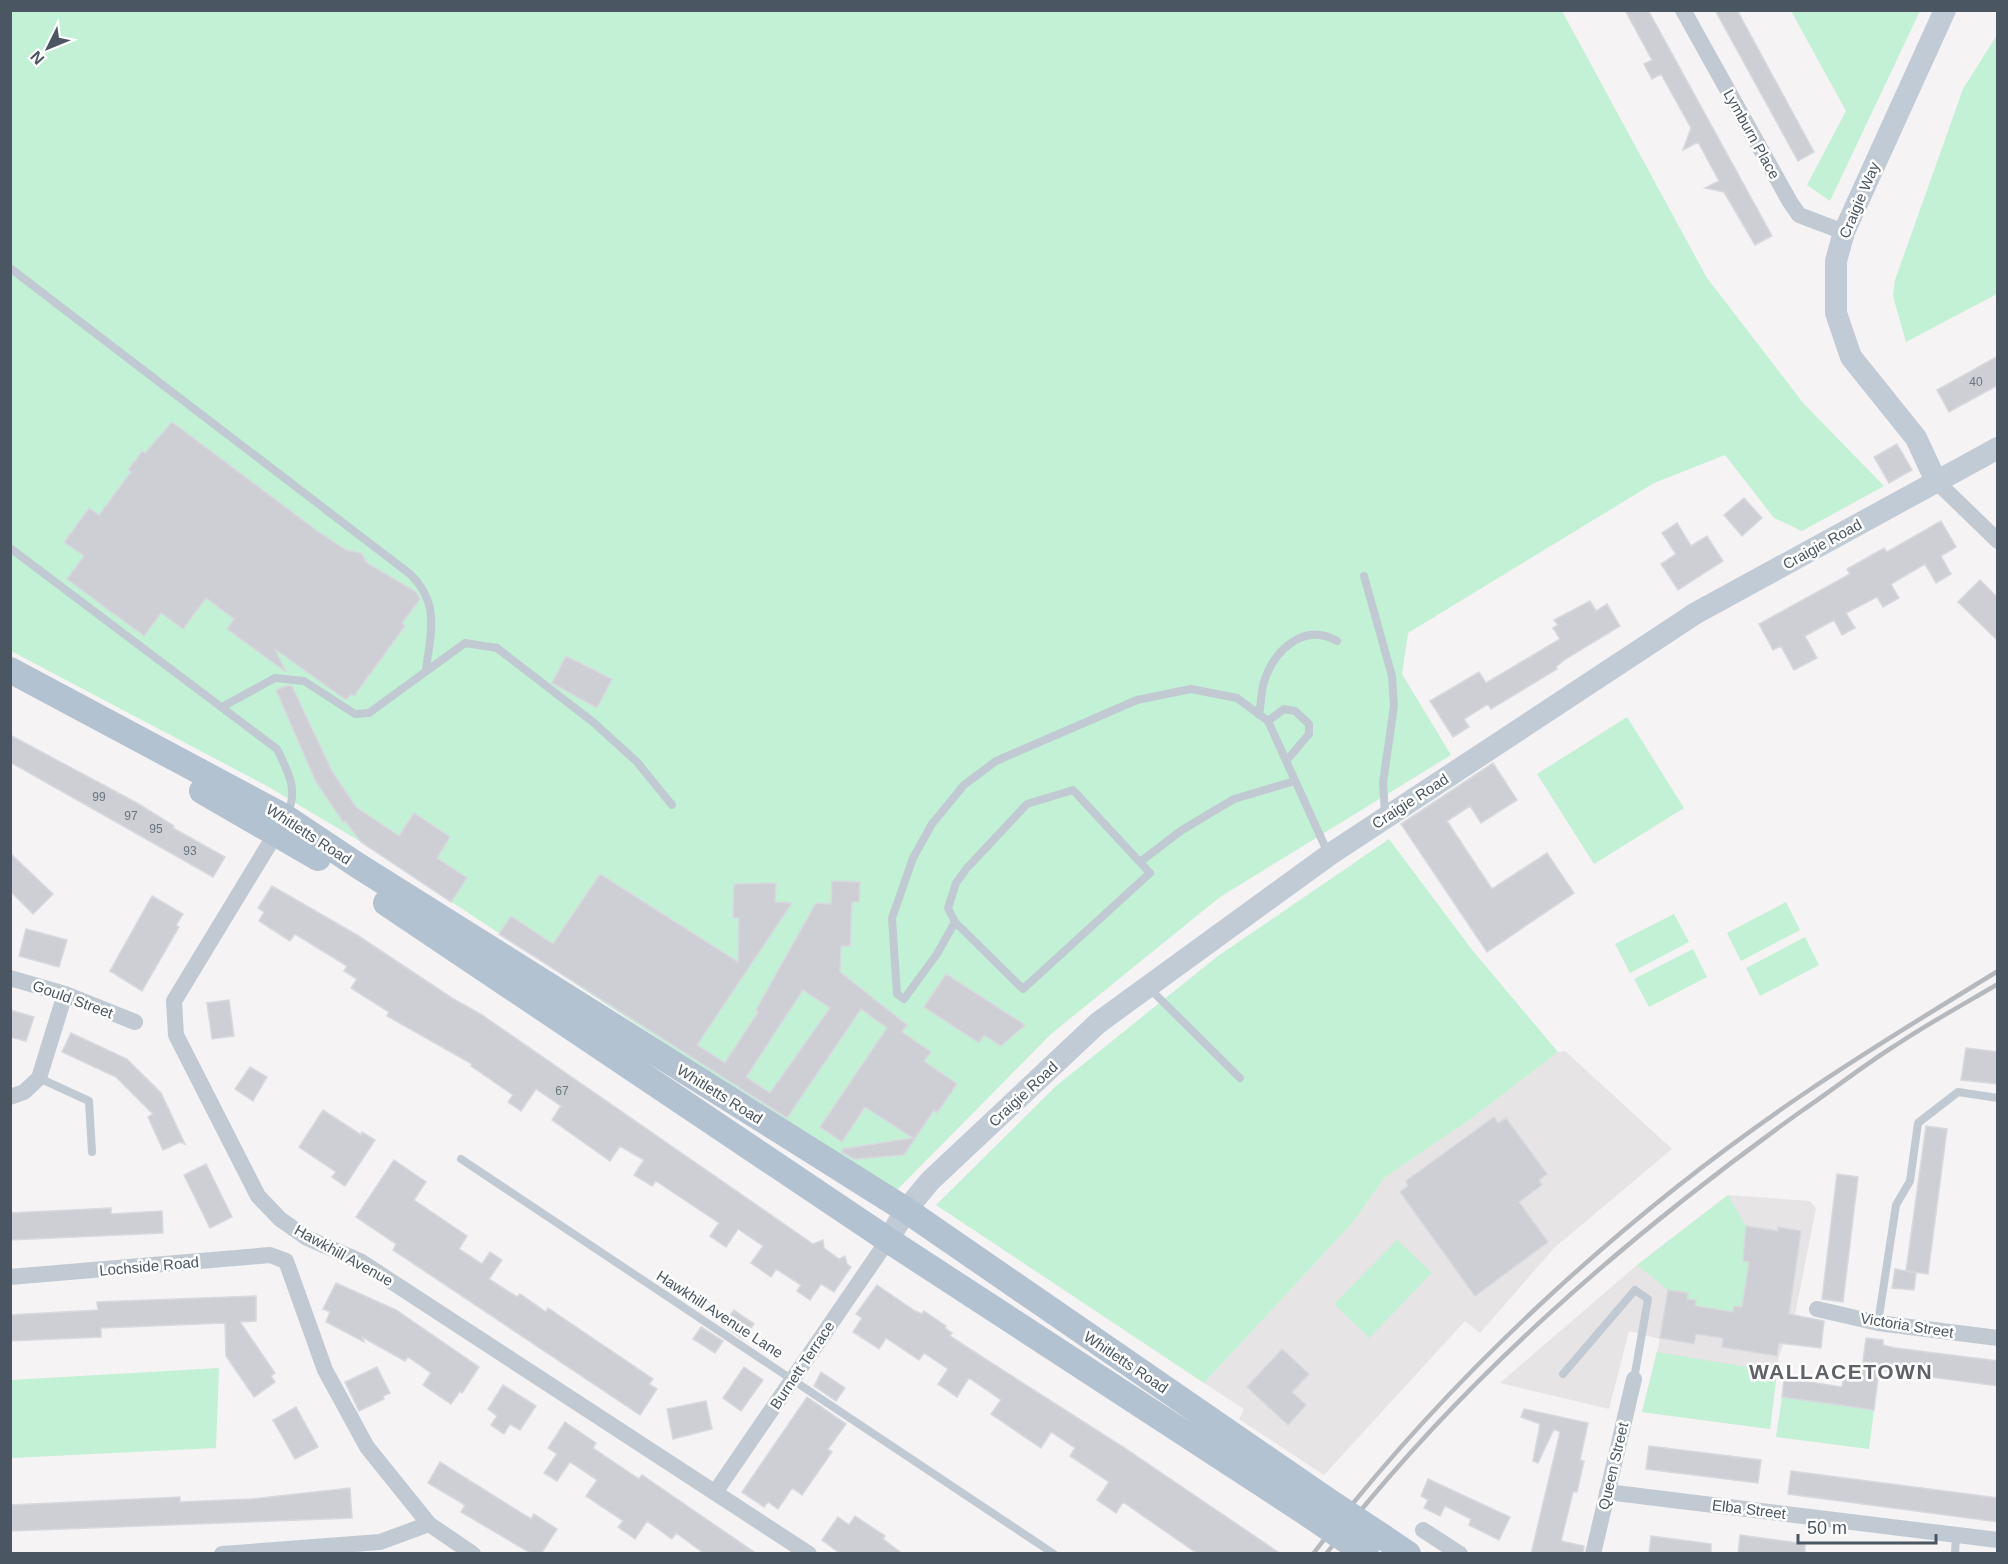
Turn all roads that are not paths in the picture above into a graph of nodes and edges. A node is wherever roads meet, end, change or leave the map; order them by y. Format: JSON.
{"nodes":[{"id":1,"x":1683,"y":10,"type":"edge"},
{"id":2,"x":1945,"y":10,"type":"edge"},
{"id":3,"x":1844,"y":232,"type":"junction"},
{"id":4,"x":10,"y":268,"type":"edge"},
{"id":5,"x":1998,"y":448,"type":"edge"},
{"id":6,"x":1936,"y":481,"type":"junction"},
{"id":7,"x":1998,"y":541,"type":"edge"},
{"id":8,"x":10,"y":548,"type":"edge"},
{"id":9,"x":1364,"y":576,"type":"dead end"},
{"id":10,"x":1337,"y":640,"type":"dead end"},
{"id":11,"x":426,"y":669,"type":"junction"},
{"id":12,"x":10,"y":670,"type":"edge"},
{"id":13,"x":10,"y":685,"type":"edge"},
{"id":14,"x":222,"y":707,"type":"junction"},
{"id":15,"x":1259,"y":715,"type":"junction"},
{"id":16,"x":1268,"y":721,"type":"junction"},
{"id":17,"x":1286,"y":761,"type":"junction"},
{"id":18,"x":1295,"y":781,"type":"junction"},
{"id":19,"x":672,"y":806,"type":"dead end"},
{"id":20,"x":1385,"y":818,"type":"junction"},
{"id":21,"x":280,"y":825,"type":"junction"},
{"id":22,"x":1329,"y":855,"type":"junction"},
{"id":23,"x":1140,"y":862,"type":"junction"},
{"id":24,"x":955,"y":922,"type":"junction"},
{"id":25,"x":10,"y":978,"type":"edge"},
{"id":26,"x":1148,"y":987,"type":"junction"},
{"id":27,"x":65,"y":994,"type":"junction"},
{"id":28,"x":135,"y":1022,"type":"dead end"},
{"id":29,"x":39,"y":1078,"type":"junction"},
{"id":30,"x":1240,"y":1078,"type":"dead end"},
{"id":31,"x":10,"y":1097,"type":"edge"},
{"id":32,"x":1998,"y":1098,"type":"edge"},
{"id":33,"x":92,"y":1152,"type":"dead end"},
{"id":34,"x":460,"y":1159,"type":"dead end"},
{"id":35,"x":906,"y":1210,"type":"junction"},
{"id":36,"x":888,"y":1240,"type":"junction"},
{"id":37,"x":10,"y":1277,"type":"edge"},
{"id":38,"x":1817,"y":1309,"type":"dead end"},
{"id":39,"x":1878,"y":1323,"type":"junction"},
{"id":40,"x":1998,"y":1338,"type":"edge"},
{"id":41,"x":1563,"y":1374,"type":"dead end"},
{"id":42,"x":793,"y":1378,"type":"junction"},
{"id":43,"x":1634,"y":1379,"type":"joint"},
{"id":44,"x":1196,"y":1426,"type":"junction"},
{"id":45,"x":716,"y":1491,"type":"junction"},
{"id":46,"x":1607,"y":1492,"type":"junction"},
{"id":47,"x":429,"y":1524,"type":"junction"},
{"id":48,"x":1423,"y":1530,"type":"dead end"},
{"id":49,"x":1956,"y":1535,"type":"junction"},
{"id":50,"x":1998,"y":1540,"type":"edge"},
{"id":51,"x":1374,"y":1545,"type":"edge"},
{"id":52,"x":222,"y":1554,"type":"edge"},
{"id":53,"x":473,"y":1554,"type":"edge"},
{"id":54,"x":809,"y":1554,"type":"edge"},
{"id":55,"x":1054,"y":1554,"type":"edge"},
{"id":56,"x":1408,"y":1554,"type":"edge"},
{"id":57,"x":1460,"y":1554,"type":"edge"},
{"id":58,"x":1593,"y":1554,"type":"edge"},
{"id":59,"x":1955,"y":1554,"type":"edge"}],
"edges":[{"from":1,"to":3,"type":"street","name":"Lymburn Place"},
{"from":2,"to":3,"type":"main road","name":"Craigie Way"},
{"from":3,"to":6,"type":"main road","name":"Craigie Way"},
{"from":4,"to":11,"type":"lane"},
{"from":5,"to":6,"type":"main road","name":"Craigie Road"},
{"from":6,"to":7,"type":"street"},
{"from":6,"to":20,"type":"main road","name":"Craigie Road"},
{"from":8,"to":14,"type":"lane"},
{"from":9,"to":20,"type":"lane"},
{"from":10,"to":15,"type":"lane"},
{"from":11,"to":14,"type":"lane"},
{"from":11,"to":19,"type":"lane"},
{"from":12,"to":21,"type":"main road","name":"Whitletts Road"},
{"from":13,"to":21,"type":"main road","name":"Whitletts Road"},
{"from":14,"to":21,"type":"lane"},
{"from":15,"to":16,"type":"lane"},
{"from":15,"to":24,"type":"lane"},
{"from":16,"to":17,"type":"lane"},
{"from":16,"to":17,"type":"lane"},
{"from":17,"to":18,"type":"lane"},
{"from":18,"to":22,"type":"lane"},
{"from":18,"to":23,"type":"lane"},
{"from":20,"to":22,"type":"main road","name":"Craigie Road"},
{"from":21,"to":35,"type":"main road","name":"Whitletts Road"},
{"from":21,"to":36,"type":"main road","name":"Whitletts Road"},
{"from":21,"to":45,"type":"street","name":"Hawkhill Avenue"},
{"from":22,"to":26,"type":"main road","name":"Craigie Road"},
{"from":23,"to":24,"type":"lane"},
{"from":23,"to":24,"type":"lane"},
{"from":25,"to":27,"type":"street","name":"Gould Street"},
{"from":26,"to":30,"type":"lane"},
{"from":26,"to":35,"type":"main road","name":"Craigie Road"},
{"from":27,"to":28,"type":"street","name":"Gould Street"},
{"from":27,"to":29,"type":"street"},
{"from":29,"to":31,"type":"street"},
{"from":29,"to":33,"type":"lane"},
{"from":32,"to":39,"type":"lane"},
{"from":34,"to":42,"type":"lane","name":"Hawkhill Avenue Lane"},
{"from":35,"to":36,"type":"main road","name":"Craigie Road"},
{"from":35,"to":44,"type":"main road","name":"Whitletts Road"},
{"from":36,"to":42,"type":"street","name":"Burnett Terrace"},
{"from":36,"to":44,"type":"main road","name":"Whitletts Road"},
{"from":37,"to":47,"type":"street","name":"Lochside Road"},
{"from":38,"to":39,"type":"street","name":"Victoria Street"},
{"from":39,"to":40,"type":"street","name":"Victoria Street"},
{"from":41,"to":43,"type":"lane"},
{"from":42,"to":45,"type":"street","name":"Burnett Terrace"},
{"from":42,"to":55,"type":"lane","name":"Hawkhill Avenue Lane"},
{"from":43,"to":46,"type":"street","name":"Queen Street"},
{"from":44,"to":51,"type":"main road","name":"Whitletts Road","bridge":true},
{"from":45,"to":54,"type":"street","name":"Hawkhill Avenue"},
{"from":46,"to":49,"type":"street","name":"Elba Street"},
{"from":46,"to":58,"type":"street","name":"Queen Street"},
{"from":47,"to":52,"type":"street"},
{"from":47,"to":53,"type":"street"},
{"from":48,"to":57,"type":"street"},
{"from":49,"to":50,"type":"street","name":"Elba Street"},
{"from":49,"to":59,"type":"lane"},
{"from":51,"to":56,"type":"main road","name":"Whitletts Road"}]}
